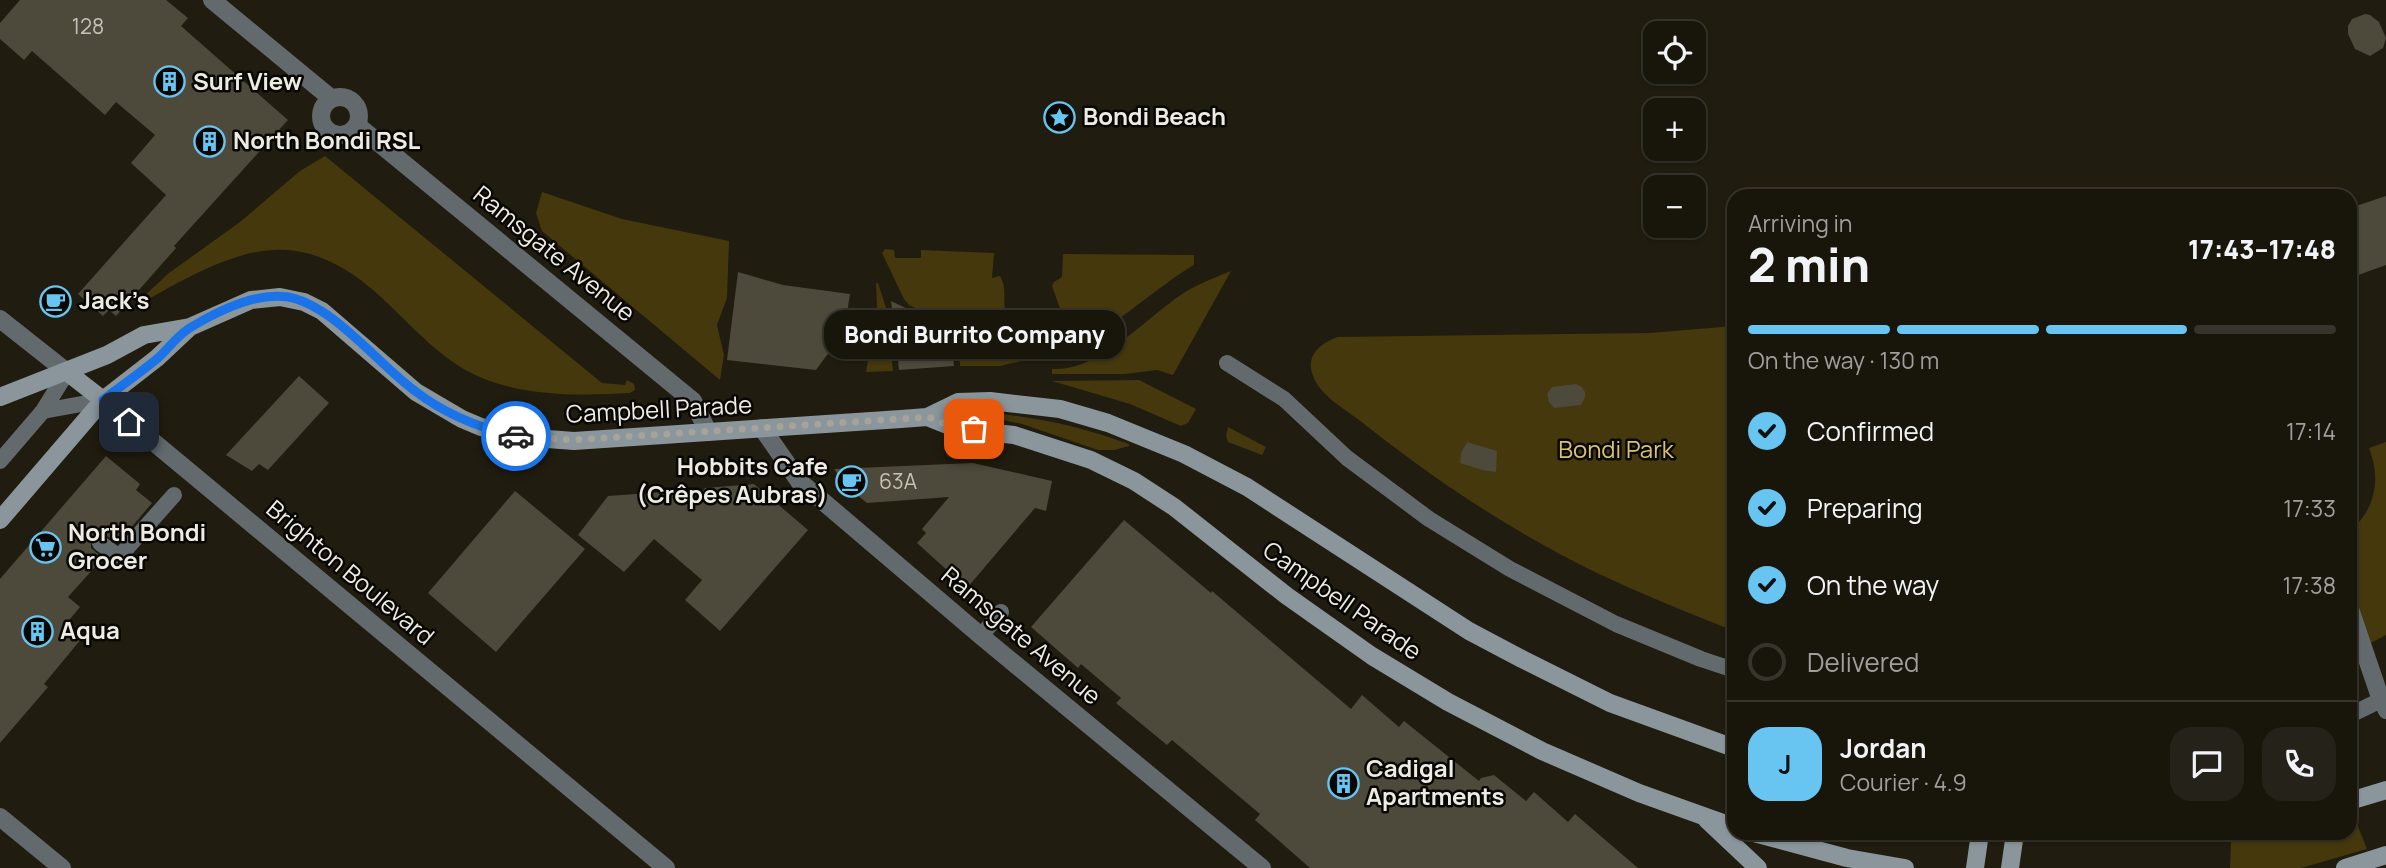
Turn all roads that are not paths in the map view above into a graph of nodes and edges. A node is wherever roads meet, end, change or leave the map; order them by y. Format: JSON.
{"nodes":[{"id":1,"x":212,"y":0,"type":"edge"},
{"id":2,"x":332,"y":99,"type":"junction"},
{"id":3,"x":357,"y":125,"type":"junction"},
{"id":4,"x":0,"y":319,"type":"edge"},
{"id":5,"x":190,"y":327,"type":"junction"},
{"id":6,"x":1227,"y":363,"type":"dead end"},
{"id":7,"x":67,"y":372,"type":"junction"},
{"id":8,"x":0,"y":397,"type":"edge"},
{"id":9,"x":103,"y":400,"type":"junction"},
{"id":10,"x":43,"y":411,"type":"junction"},
{"id":11,"x":928,"y":417,"type":"junction"},
{"id":12,"x":762,"y":428,"type":"junction"},
{"id":13,"x":708,"y":432,"type":"junction"},
{"id":14,"x":0,"y":461,"type":"edge"},
{"id":15,"x":174,"y":495,"type":"dead end"},
{"id":16,"x":0,"y":520,"type":"edge"},
{"id":17,"x":100,"y":543,"type":"dead end"},
{"id":18,"x":1001,"y":612,"type":"dead end"},
{"id":19,"x":2357,"y":629,"type":"edge"},
{"id":20,"x":981,"y":636,"type":"junction"},
{"id":21,"x":1727,"y":668,"type":"edge"},
{"id":22,"x":2384,"y":705,"type":"edge"},
{"id":23,"x":2357,"y":713,"type":"edge"},
{"id":24,"x":1727,"y":746,"type":"edge"},
{"id":25,"x":2386,"y":790,"type":"edge"},
{"id":26,"x":2357,"y":800,"type":"edge"},
{"id":27,"x":0,"y":817,"type":"edge"},
{"id":28,"x":1703,"y":817,"type":"junction"},
{"id":29,"x":1727,"y":825,"type":"edge"},
{"id":30,"x":1727,"y":839,"type":"edge"},
{"id":31,"x":1728,"y":840,"type":"edge"},
{"id":32,"x":1780,"y":840,"type":"edge"},
{"id":33,"x":1979,"y":840,"type":"edge"},
{"id":34,"x":2014,"y":840,"type":"edge"},
{"id":35,"x":2386,"y":855,"type":"edge"},
{"id":36,"x":62,"y":868,"type":"edge"},
{"id":37,"x":666,"y":868,"type":"edge"},
{"id":38,"x":1262,"y":868,"type":"edge"},
{"id":39,"x":1758,"y":868,"type":"edge"},
{"id":40,"x":1905,"y":868,"type":"edge"},
{"id":41,"x":1975,"y":868,"type":"edge"},
{"id":42,"x":2010,"y":868,"type":"edge"},
{"id":43,"x":2345,"y":868,"type":"edge"}],
"edges":[{"from":1,"to":2,"type":"street"},
{"from":2,"to":3,"type":"street"},
{"from":2,"to":3,"type":"street"},
{"from":3,"to":13,"type":"street","name":"Ramsgate Avenue"},
{"from":4,"to":7,"type":"street","name":"Brighton Boulevard"},
{"from":5,"to":7,"type":"street","name":"Campbell Parade"},
{"from":5,"to":9,"type":"street","name":"Campbell Parade"},
{"from":5,"to":13,"type":"street","name":"Campbell Parade"},
{"from":6,"to":21,"type":"lane"},
{"from":7,"to":8,"type":"street","name":"Campbell Parade"},
{"from":7,"to":9,"type":"street","name":"Brighton Boulevard"},
{"from":7,"to":10,"type":"lane"},
{"from":9,"to":10,"type":"lane"},
{"from":9,"to":16,"type":"street","name":"Campbell Parade"},
{"from":9,"to":37,"type":"street","name":"Brighton Boulevard"},
{"from":10,"to":14,"type":"lane"},
{"from":11,"to":12,"type":"street","name":"Campbell Parade"},
{"from":11,"to":24,"type":"street","name":"Campbell Parade"},
{"from":11,"to":28,"type":"street","name":"Campbell Parade"},
{"from":12,"to":13,"type":"street","name":"Campbell Parade"},
{"from":12,"to":20,"type":"street","name":"Ramsgate Avenue"},
{"from":15,"to":17,"type":"lane"},
{"from":18,"to":20,"type":"lane"},
{"from":19,"to":22,"type":"street"},
{"from":20,"to":38,"type":"street","name":"Ramsgate Avenue"},
{"from":22,"to":23,"type":"lane"},
{"from":25,"to":26,"type":"street"},
{"from":27,"to":36,"type":"street"},
{"from":28,"to":29,"type":"street","name":"Campbell Parade"},
{"from":28,"to":30,"type":"street"},
{"from":31,"to":39,"type":"street"},
{"from":32,"to":40,"type":"street"},
{"from":33,"to":41,"type":"street"},
{"from":34,"to":42,"type":"street"},
{"from":35,"to":43,"type":"street"}]}
